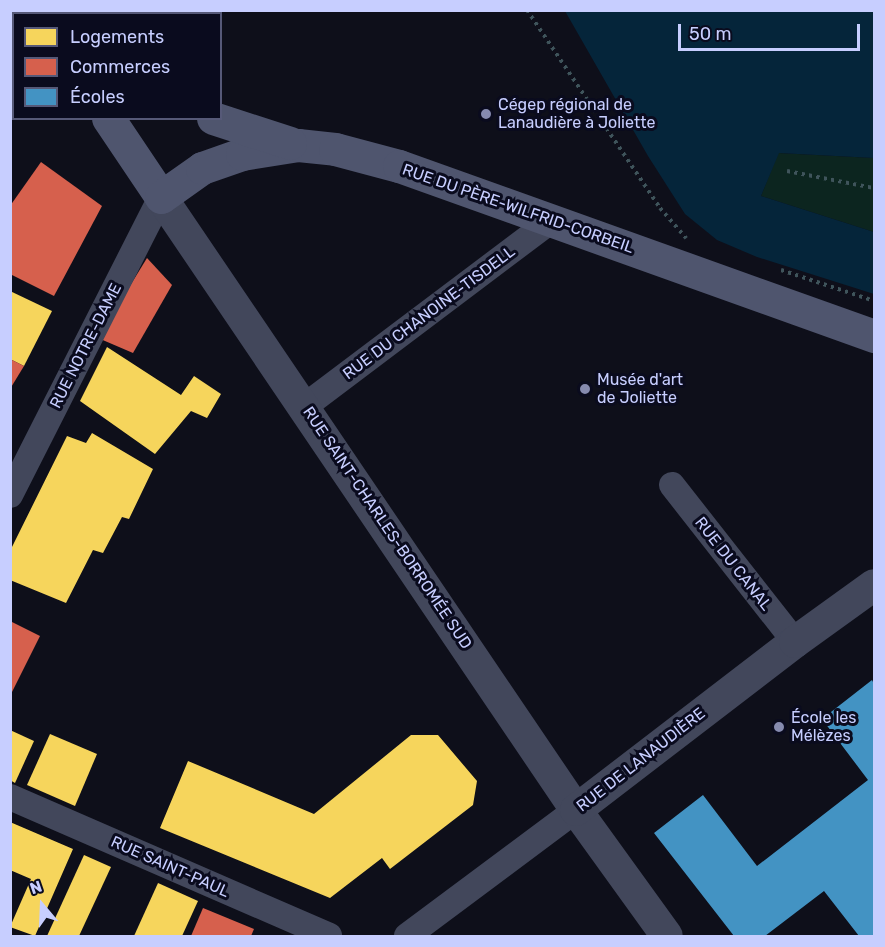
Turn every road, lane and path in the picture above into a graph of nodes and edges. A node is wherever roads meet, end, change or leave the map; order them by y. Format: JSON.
{"nodes":[{"id":1,"x":527,"y":10,"type":"edge"},
{"id":2,"x":109,"y":120,"type":"edge"},
{"id":3,"x":219,"y":120,"type":"edge"},
{"id":4,"x":298,"y":145,"type":"junction"},
{"id":5,"x":787,"y":171,"type":"dead end"},
{"id":6,"x":874,"y":188,"type":"edge"},
{"id":7,"x":161,"y":197,"type":"junction"},
{"id":8,"x":552,"y":220,"type":"junction"},
{"id":9,"x":698,"y":242,"type":"dead end"},
{"id":10,"x":775,"y":268,"type":"dead end"},
{"id":11,"x":874,"y":301,"type":"edge"},
{"id":12,"x":874,"y":336,"type":"edge"},
{"id":13,"x":305,"y":406,"type":"junction"},
{"id":14,"x":672,"y":485,"type":"dead end"},
{"id":15,"x":10,"y":495,"type":"edge"},
{"id":16,"x":874,"y":585,"type":"edge"},
{"id":17,"x":795,"y":642,"type":"junction"},
{"id":18,"x":10,"y":797,"type":"edge"},
{"id":19,"x":576,"y":810,"type":"junction"},
{"id":20,"x":423,"y":932,"type":"edge"},
{"id":21,"x":329,"y":936,"type":"edge"},
{"id":22,"x":667,"y":936,"type":"edge"}],
"edges":[{"from":1,"to":9,"type":"path"},
{"from":2,"to":7,"type":"main road","name":"RUE SAINT-CHARLES-BORROMÉE SUD"},
{"from":3,"to":4,"type":"main road"},
{"from":4,"to":7,"type":"main road","name":"RUE DU PÈRE-WILFRID-CORBEIL"},
{"from":4,"to":8,"type":"main road","name":"RUE DU PÈRE-WILFRID-CORBEIL"},
{"from":5,"to":6,"type":"path"},
{"from":7,"to":13,"type":"street","name":"RUE SAINT-CHARLES-BORROMÉE SUD"},
{"from":7,"to":15,"type":"street","name":"RUE NOTRE-DAME"},
{"from":8,"to":12,"type":"main road","name":"RUE DU PÈRE-WILFRID-CORBEIL"},
{"from":8,"to":13,"type":"street","name":"RUE DU CHANOINE-TISDELL"},
{"from":10,"to":11,"type":"path"},
{"from":13,"to":19,"type":"street","name":"RUE SAINT-CHARLES-BORROMÉE SUD"},
{"from":14,"to":17,"type":"street","name":"RUE DU CANAL"},
{"from":16,"to":17,"type":"street","name":"RUE DE LANAUDIÈRE"},
{"from":17,"to":19,"type":"street","name":"RUE DE LANAUDIÈRE"},
{"from":18,"to":21,"type":"street","name":"RUE SAINT-PAUL"},
{"from":19,"to":20,"type":"street","name":"RUE DE LANAUDIÈRE"},
{"from":19,"to":22,"type":"street","name":"RUE SAINT-CHARLES-BORROMÉE SUD"}]}
